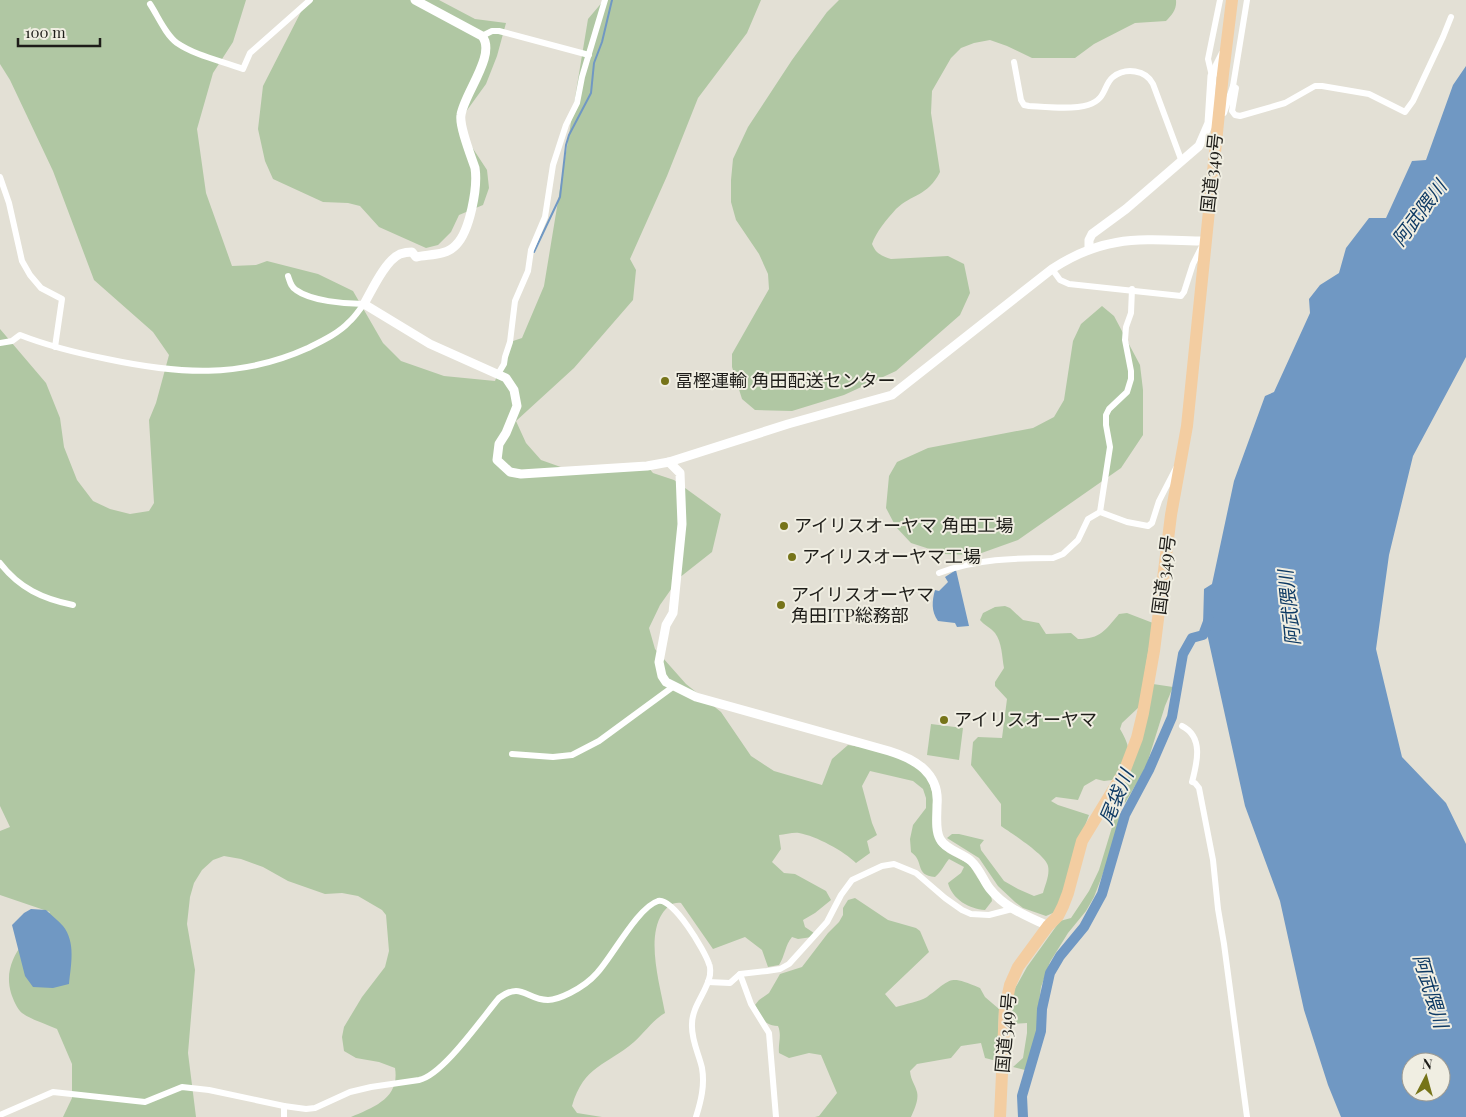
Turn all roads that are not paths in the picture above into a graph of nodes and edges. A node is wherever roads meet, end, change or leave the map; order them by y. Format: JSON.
{"nodes":[{"id":1,"x":310,"y":0,"type":"edge"},
{"id":2,"x":415,"y":0,"type":"edge"},
{"id":3,"x":605,"y":0,"type":"edge"},
{"id":4,"x":1220,"y":0,"type":"edge"},
{"id":5,"x":1232,"y":0,"type":"edge"},
{"id":6,"x":1247,"y":0,"type":"edge"},
{"id":7,"x":150,"y":4,"type":"dead end"},
{"id":8,"x":1451,"y":18,"type":"dead end"},
{"id":9,"x":482,"y":36,"type":"junction"},
{"id":10,"x":1225,"y":51,"type":"junction"},
{"id":11,"x":589,"y":55,"type":"junction"},
{"id":12,"x":1014,"y":62,"type":"dead end"},
{"id":13,"x":1212,"y":76,"type":"junction"},
{"id":14,"x":1233,"y":86,"type":"junction"},
{"id":15,"x":1220,"y":94,"type":"junction"},
{"id":16,"x":1217,"y":124,"type":"junction"},
{"id":17,"x":1182,"y":162,"type":"junction"},
{"id":18,"x":0,"y":177,"type":"edge"},
{"id":19,"x":1204,"y":241,"type":"junction"},
{"id":20,"x":1089,"y":249,"type":"junction"},
{"id":21,"x":1052,"y":270,"type":"junction"},
{"id":22,"x":288,"y":276,"type":"dead end"},
{"id":23,"x":1132,"y":289,"type":"junction"},
{"id":24,"x":364,"y":304,"type":"junction"},
{"id":25,"x":0,"y":342,"type":"edge"},
{"id":26,"x":55,"y":347,"type":"junction"},
{"id":27,"x":498,"y":374,"type":"junction"},
{"id":28,"x":669,"y":462,"type":"junction"},
{"id":29,"x":1180,"y":464,"type":"junction"},
{"id":30,"x":1100,"y":512,"type":"junction"},
{"id":31,"x":0,"y":563,"type":"edge"},
{"id":32,"x":938,"y":573,"type":"dead end"},
{"id":33,"x":72,"y":605,"type":"dead end"},
{"id":34,"x":674,"y":686,"type":"junction"},
{"id":35,"x":1182,"y":726,"type":"dead end"},
{"id":36,"x":512,"y":754,"type":"dead end"},
{"id":37,"x":1012,"y":909,"type":"junction"},
{"id":38,"x":1048,"y":926,"type":"junction"},
{"id":39,"x":740,"y":974,"type":"junction"},
{"id":40,"x":708,"y":982,"type":"junction"},
{"id":41,"x":284,"y":1106,"type":"junction"},
{"id":42,"x":0,"y":1115,"type":"edge"},
{"id":43,"x":284,"y":1117,"type":"edge"},
{"id":44,"x":696,"y":1117,"type":"edge"},
{"id":45,"x":776,"y":1117,"type":"edge"},
{"id":46,"x":1000,"y":1117,"type":"edge"},
{"id":47,"x":1247,"y":1117,"type":"edge"}],
"edges":[{"from":1,"to":7,"type":"street"},
{"from":2,"to":9,"type":"street"},
{"from":3,"to":11,"type":"street"},
{"from":4,"to":13,"type":"street"},
{"from":5,"to":10,"type":"highway","name":"国道349号"},
{"from":6,"to":14,"type":"street"},
{"from":8,"to":14,"type":"street"},
{"from":9,"to":11,"type":"street"},
{"from":9,"to":24,"type":"street"},
{"from":10,"to":13,"type":"street"},
{"from":10,"to":15,"type":"highway","name":"国道349号"},
{"from":11,"to":27,"type":"street"},
{"from":12,"to":17,"type":"street"},
{"from":13,"to":15,"type":"street"},
{"from":13,"to":17,"type":"street"},
{"from":14,"to":16,"type":"street"},
{"from":15,"to":16,"type":"highway","name":"国道349号"},
{"from":16,"to":19,"type":"highway","name":"国道349号"},
{"from":17,"to":20,"type":"street"},
{"from":18,"to":26,"type":"street"},
{"from":19,"to":20,"type":"street"},
{"from":19,"to":23,"type":"street"},
{"from":19,"to":29,"type":"highway","name":"国道349号"},
{"from":20,"to":21,"type":"street"},
{"from":21,"to":23,"type":"street"},
{"from":21,"to":28,"type":"street"},
{"from":22,"to":24,"type":"street"},
{"from":23,"to":30,"type":"street"},
{"from":24,"to":26,"type":"street"},
{"from":24,"to":27,"type":"street"},
{"from":25,"to":26,"type":"street"},
{"from":27,"to":28,"type":"street"},
{"from":28,"to":34,"type":"street"},
{"from":29,"to":30,"type":"street"},
{"from":29,"to":38,"type":"highway","name":"国道349号"},
{"from":30,"to":32,"type":"street"},
{"from":31,"to":33,"type":"street"},
{"from":34,"to":36,"type":"street"},
{"from":34,"to":37,"type":"street"},
{"from":35,"to":47,"type":"street"},
{"from":37,"to":38,"type":"street"},
{"from":37,"to":39,"type":"street"},
{"from":38,"to":46,"type":"highway","name":"国道349号"},
{"from":39,"to":40,"type":"street"},
{"from":39,"to":45,"type":"street"},
{"from":40,"to":41,"type":"street"},
{"from":40,"to":44,"type":"street"},
{"from":41,"to":42,"type":"street"},
{"from":41,"to":43,"type":"street"}]}
